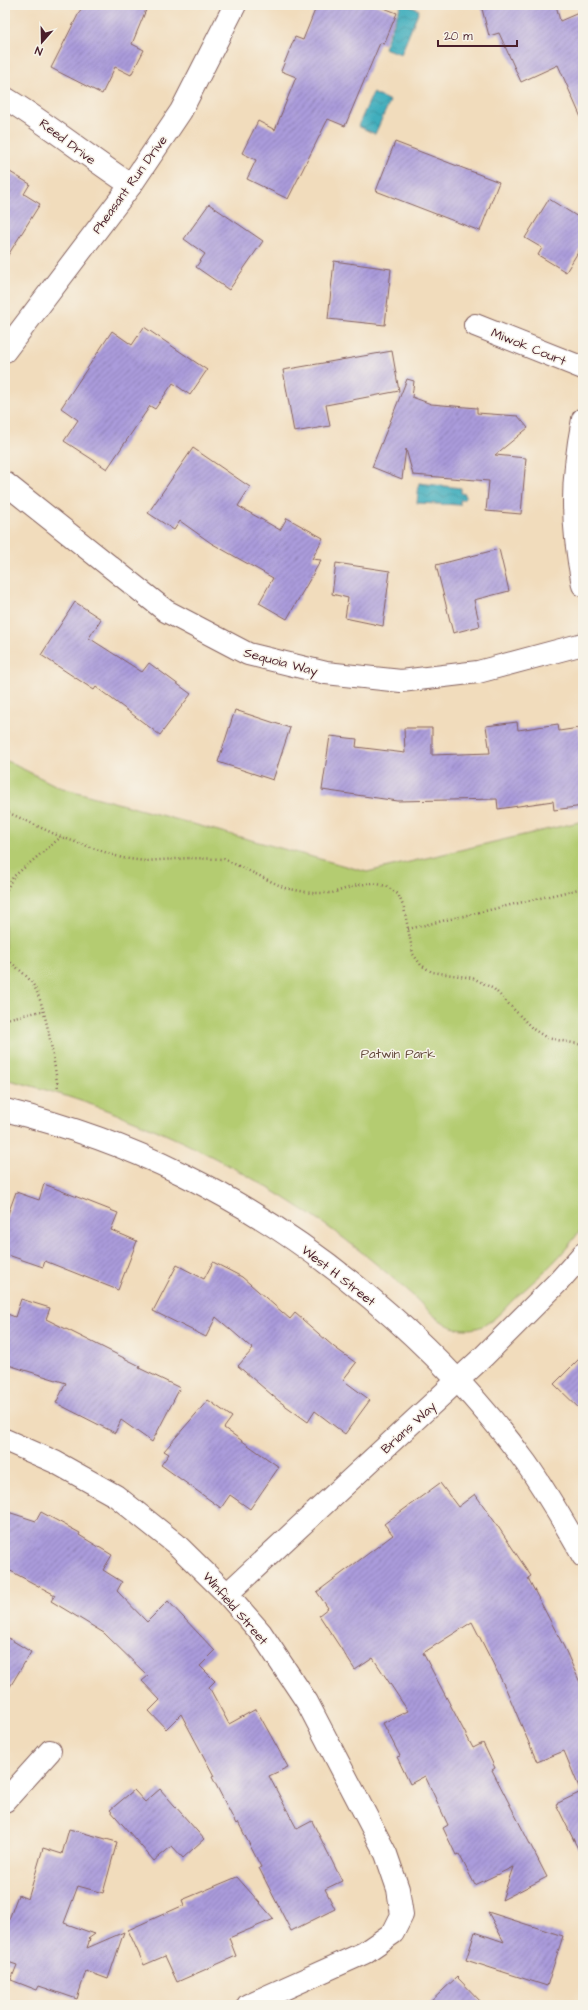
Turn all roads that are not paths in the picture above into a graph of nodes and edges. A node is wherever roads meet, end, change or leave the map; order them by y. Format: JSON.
{"nodes":[{"id":1,"x":235,"y":5,"type":"edge"},
{"id":2,"x":5,"y":98,"type":"edge"},
{"id":3,"x":130,"y":185,"type":"junction"},
{"id":4,"x":475,"y":325,"type":"dead end"},
{"id":5,"x":5,"y":351,"type":"edge"},
{"id":6,"x":583,"y":368,"type":"edge"},
{"id":7,"x":583,"y":419,"type":"edge"},
{"id":8,"x":5,"y":483,"type":"edge"},
{"id":9,"x":583,"y":585,"type":"edge"},
{"id":10,"x":583,"y":644,"type":"edge"},
{"id":11,"x":5,"y":1110,"type":"edge"},
{"id":12,"x":583,"y":1254,"type":"edge"},
{"id":13,"x":457,"y":1380,"type":"junction"},
{"id":14,"x":5,"y":1440,"type":"edge"},
{"id":15,"x":583,"y":1556,"type":"edge"},
{"id":16,"x":227,"y":1594,"type":"junction"},
{"id":17,"x":50,"y":1751,"type":"dead end"},
{"id":18,"x":5,"y":1801,"type":"edge"},
{"id":19,"x":248,"y":2005,"type":"edge"}],
"edges":[{"from":1,"to":3,"type":"street","name":"Pheasant Run Drive"},
{"from":2,"to":3,"type":"street","name":"Reed Drive"},
{"from":3,"to":5,"type":"street","name":"Pheasant Run Drive"},
{"from":4,"to":6,"type":"street","name":"Miwok Court"},
{"from":7,"to":9,"type":"street"},
{"from":8,"to":10,"type":"street","name":"Sequoia Way"},
{"from":11,"to":13,"type":"street","name":"West H Street"},
{"from":12,"to":13,"type":"street","name":"Brians Way"},
{"from":13,"to":15,"type":"street","name":"West H Street"},
{"from":13,"to":16,"type":"street","name":"Brians Way"},
{"from":14,"to":16,"type":"street","name":"Winfield Street"},
{"from":16,"to":19,"type":"street","name":"Winfield Street"},
{"from":17,"to":18,"type":"street"}]}
